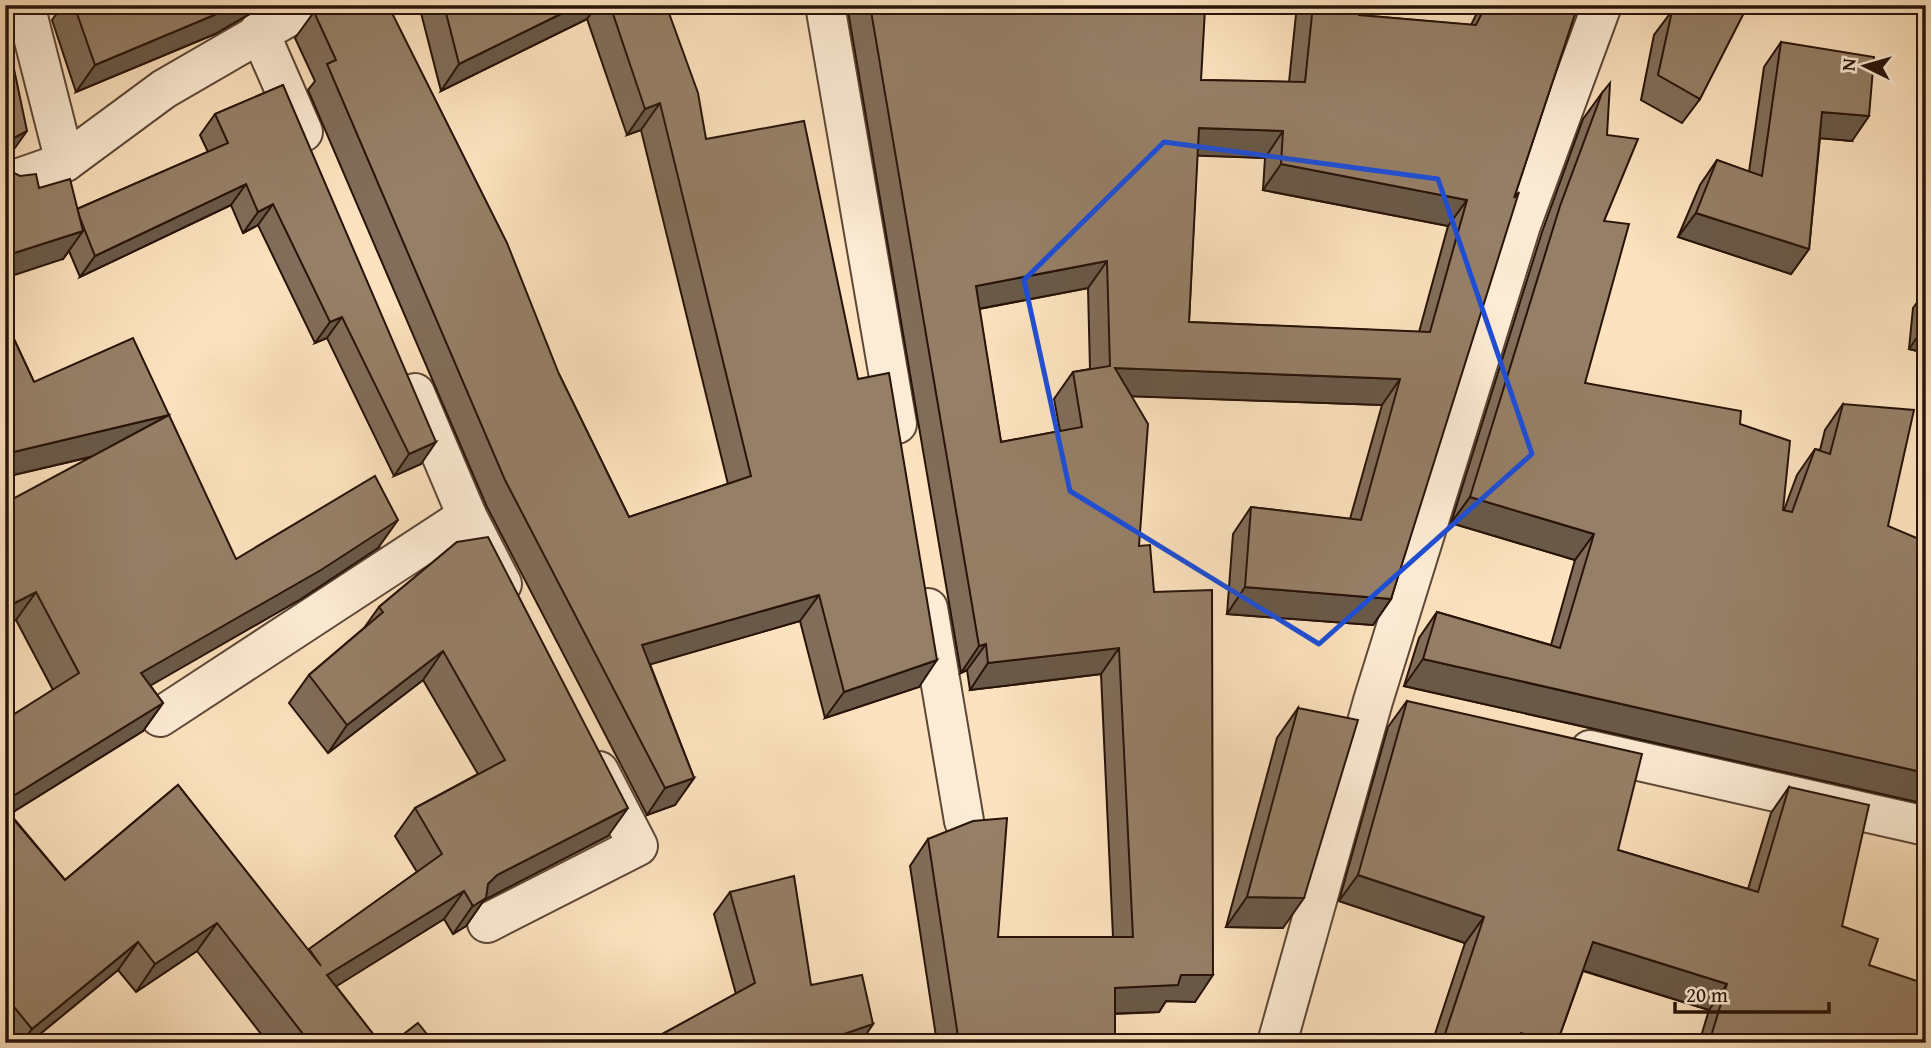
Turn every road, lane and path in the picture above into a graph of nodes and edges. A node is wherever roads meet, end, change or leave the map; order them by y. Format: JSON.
{"nodes":[{"id":1,"x":25,"y":5,"type":"edge"},
{"id":2,"x":309,"y":5,"type":"edge"},
{"id":3,"x":825,"y":5,"type":"edge"},
{"id":4,"x":1602,"y":5,"type":"edge"},
{"id":5,"x":259,"y":31,"type":"junction"},
{"id":6,"x":314,"y":159,"type":"edge"},
{"id":7,"x":65,"y":162,"type":"junction"},
{"id":8,"x":5,"y":183,"type":"edge"},
{"id":9,"x":401,"y":363,"type":"edge"},
{"id":10,"x":902,"y":454,"type":"edge"},
{"id":11,"x":467,"y":516,"type":"junction"},
{"id":12,"x":923,"y":576,"type":"edge"},
{"id":13,"x":518,"y":614,"type":"edge"},
{"id":14,"x":1373,"y":701,"type":"junction"},
{"id":15,"x":1413,"y":710,"type":"edge"},
{"id":16,"x":160,"y":717,"type":"edge"},
{"id":17,"x":581,"y":736,"type":"edge"},
{"id":18,"x":1562,"y":744,"type":"edge"},
{"id":19,"x":964,"y":821,"type":"edge"},
{"id":20,"x":1926,"y":826,"type":"edge"},
{"id":21,"x":486,"y":923,"type":"edge"},
{"id":22,"x":1278,"y":1043,"type":"edge"}],
"edges":[{"from":1,"to":7,"type":"street"},
{"from":2,"to":5,"type":"street"},
{"from":3,"to":10,"type":"street"},
{"from":4,"to":14,"type":"street"},
{"from":5,"to":6,"type":"street"},
{"from":5,"to":7,"type":"street"},
{"from":7,"to":8,"type":"street"},
{"from":9,"to":11,"type":"street"},
{"from":11,"to":13,"type":"street"},
{"from":11,"to":16,"type":"street"},
{"from":12,"to":19,"type":"street"},
{"from":14,"to":15,"type":"street"},
{"from":14,"to":22,"type":"street"},
{"from":17,"to":21,"type":"street"},
{"from":18,"to":20,"type":"street"}]}
